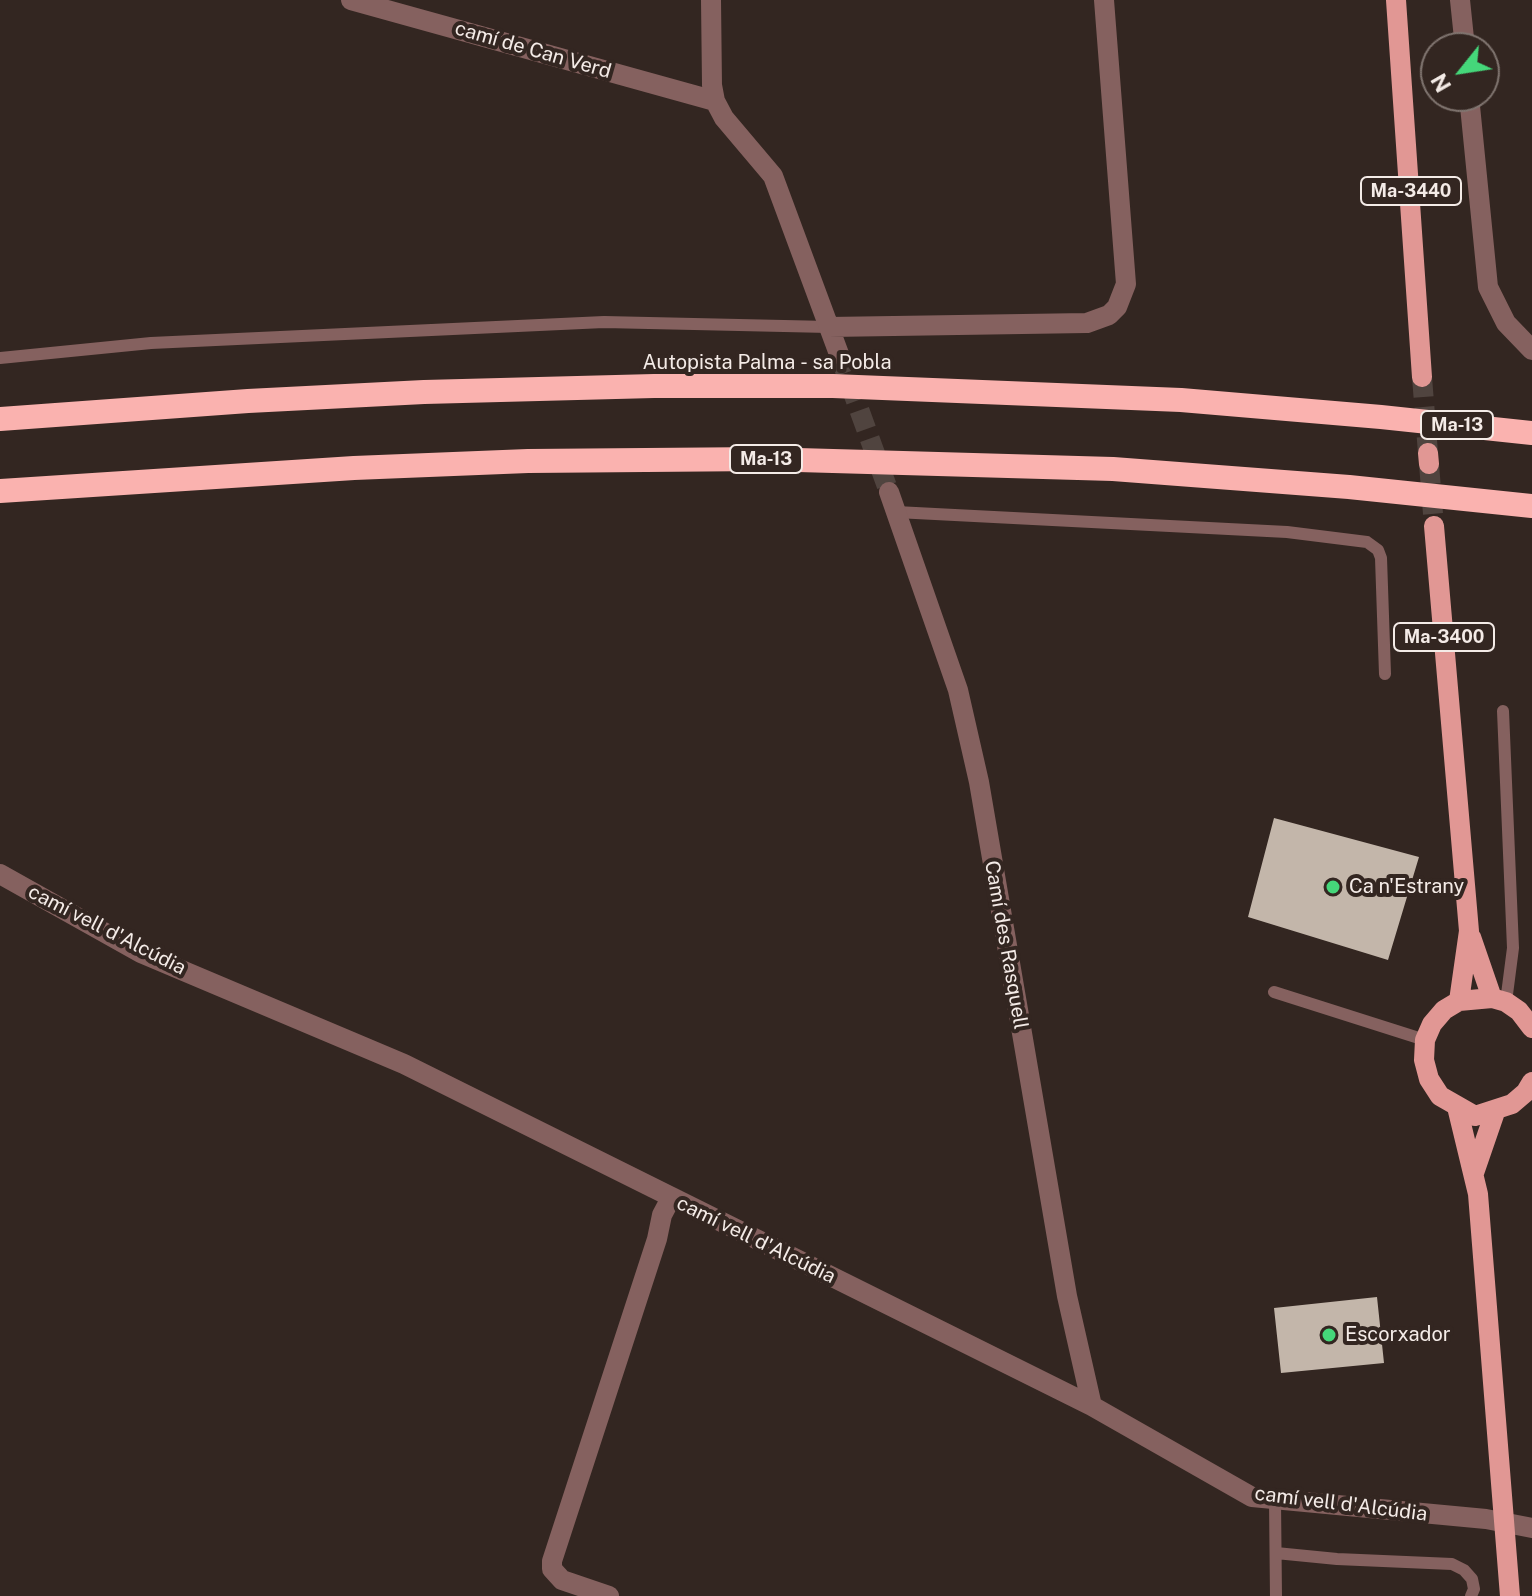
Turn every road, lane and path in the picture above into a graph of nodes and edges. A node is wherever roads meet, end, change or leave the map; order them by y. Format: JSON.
{"nodes":[{"id":1,"x":351,"y":0,"type":"edge"},
{"id":2,"x":711,"y":0,"type":"edge"},
{"id":3,"x":1104,"y":0,"type":"edge"},
{"id":4,"x":1396,"y":0,"type":"edge"},
{"id":5,"x":1460,"y":0,"type":"edge"},
{"id":6,"x":1463,"y":32,"type":"edge"},
{"id":7,"x":715,"y":101,"type":"junction"},
{"id":8,"x":1471,"y":112,"type":"edge"},
{"id":9,"x":829,"y":327,"type":"junction"},
{"id":10,"x":1532,"y":350,"type":"edge"},
{"id":11,"x":839,"y":354,"type":"tunnel mouth"},
{"id":12,"x":0,"y":358,"type":"edge"},
{"id":13,"x":1422,"y":377,"type":"tunnel mouth"},
{"id":14,"x":0,"y":419,"type":"edge"},
{"id":15,"x":1532,"y":433,"type":"edge"},
{"id":16,"x":0,"y":491,"type":"edge"},
{"id":17,"x":889,"y":492,"type":"tunnel mouth"},
{"id":18,"x":1532,"y":506,"type":"edge"},
{"id":19,"x":896,"y":512,"type":"junction"},
{"id":20,"x":1434,"y":526,"type":"tunnel mouth"},
{"id":21,"x":1385,"y":674,"type":"dead end"},
{"id":22,"x":1503,"y":711,"type":"dead end"},
{"id":23,"x":0,"y":874,"type":"edge"},
{"id":24,"x":1469,"y":931,"type":"junction"},
{"id":25,"x":1274,"y":992,"type":"dead end"},
{"id":26,"x":1499,"y":1000,"type":"junction"},
{"id":27,"x":1459,"y":1001,"type":"junction"},
{"id":28,"x":1531,"y":1024,"type":"edge"},
{"id":29,"x":1425,"y":1040,"type":"junction"},
{"id":30,"x":1532,"y":1082,"type":"edge"},
{"id":31,"x":1457,"y":1107,"type":"junction"},
{"id":32,"x":1495,"y":1112,"type":"junction"},
{"id":33,"x":1474,"y":1173,"type":"junction"},
{"id":34,"x":671,"y":1198,"type":"junction"},
{"id":35,"x":1092,"y":1406,"type":"junction"},
{"id":36,"x":1275,"y":1501,"type":"junction"},
{"id":37,"x":1505,"y":1522,"type":"junction"},
{"id":38,"x":1532,"y":1528,"type":"edge"},
{"id":39,"x":1276,"y":1553,"type":"junction"},
{"id":40,"x":609,"y":1596,"type":"edge"},
{"id":41,"x":1276,"y":1596,"type":"edge"},
{"id":42,"x":1471,"y":1596,"type":"edge"},
{"id":43,"x":1510,"y":1596,"type":"edge"}],
"edges":[{"from":1,"to":7,"type":"street","name":"camí de Can Verd"},
{"from":2,"to":7,"type":"street"},
{"from":3,"to":9,"type":"street"},
{"from":4,"to":13,"type":"main road","number":"Ma-3440"},
{"from":5,"to":6,"type":"street"},
{"from":7,"to":9,"type":"street"},
{"from":8,"to":10,"type":"street"},
{"from":9,"to":11,"type":"street"},
{"from":9,"to":12,"type":"lane"},
{"from":14,"to":15,"type":"highway","name":"Autopista Palma - sa Pobla","number":"Ma-13"},
{"from":16,"to":18,"type":"highway","number":"Ma-13"},
{"from":17,"to":19,"type":"street","name":"Camí des Rasquell"},
{"from":19,"to":21,"type":"lane"},
{"from":19,"to":35,"type":"street","name":"Camí des Rasquell"},
{"from":20,"to":24,"type":"main road","number":"Ma-3400"},
{"from":22,"to":26,"type":"lane"},
{"from":23,"to":34,"type":"street","name":"camí vell d'Alcúdia"},
{"from":24,"to":26,"type":"main road","number":"Ma-3400"},
{"from":24,"to":27,"type":"main road","number":"Ma-3400"},
{"from":25,"to":29,"type":"lane"},
{"from":26,"to":27,"type":"main road"},
{"from":26,"to":28,"type":"main road"},
{"from":27,"to":29,"type":"main road"},
{"from":29,"to":31,"type":"main road"},
{"from":30,"to":32,"type":"main road"},
{"from":31,"to":32,"type":"main road"},
{"from":31,"to":33,"type":"main road"},
{"from":32,"to":33,"type":"main road"},
{"from":33,"to":37,"type":"main road"},
{"from":34,"to":35,"type":"street","name":"camí vell d'Alcúdia"},
{"from":34,"to":40,"type":"street"},
{"from":35,"to":36,"type":"street","name":"camí vell d'Alcúdia"},
{"from":36,"to":37,"type":"street","name":"camí vell d'Alcúdia"},
{"from":36,"to":39,"type":"lane"},
{"from":37,"to":38,"type":"street","name":"camí vell d'Alcúdia"},
{"from":37,"to":43,"type":"main road"},
{"from":39,"to":41,"type":"lane"},
{"from":39,"to":42,"type":"lane"}]}
